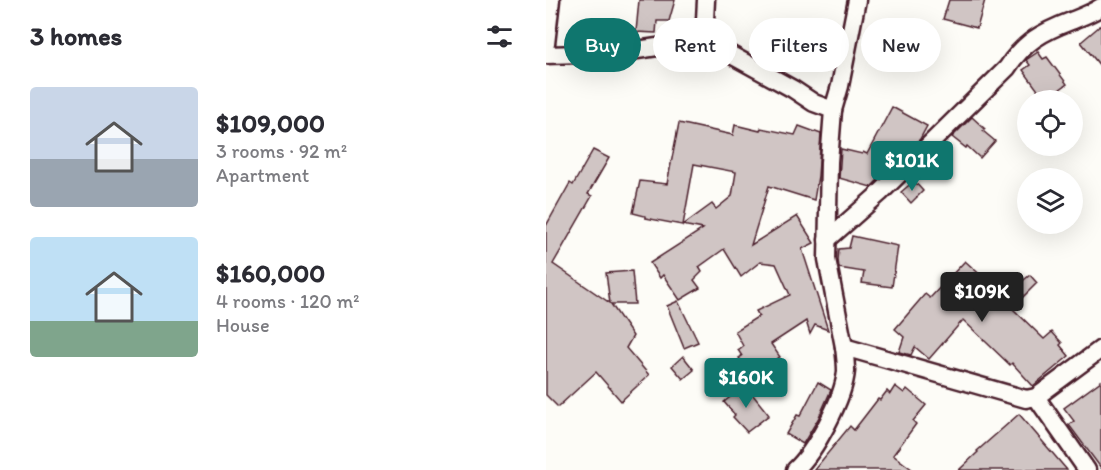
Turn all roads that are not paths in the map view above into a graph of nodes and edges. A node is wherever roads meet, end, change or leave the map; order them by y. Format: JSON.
{"nodes":[{"id":1,"x":551,"y":0,"type":"edge"},
{"id":2,"x":706,"y":0,"type":"edge"},
{"id":3,"x":856,"y":0,"type":"edge"},
{"id":4,"x":1101,"y":7,"type":"edge"},
{"id":5,"x":705,"y":18,"type":"edge"},
{"id":6,"x":546,"y":44,"type":"edge"},
{"id":7,"x":653,"y":48,"type":"edge"},
{"id":8,"x":546,"y":55,"type":"edge"},
{"id":9,"x":737,"y":58,"type":"edge"},
{"id":10,"x":833,"y":110,"type":"junction"},
{"id":11,"x":827,"y":240,"type":"junction"},
{"id":12,"x":844,"y":347,"type":"junction"},
{"id":13,"x":1101,"y":349,"type":"edge"},
{"id":14,"x":1036,"y":397,"type":"junction"},
{"id":15,"x":796,"y":470,"type":"edge"},
{"id":16,"x":1087,"y":470,"type":"edge"}],
"edges":[{"from":1,"to":6,"type":"street"},
{"from":2,"to":5,"type":"street"},
{"from":3,"to":10,"type":"street"},
{"from":4,"to":11,"type":"street"},
{"from":7,"to":8,"type":"street"},
{"from":9,"to":10,"type":"street"},
{"from":10,"to":11,"type":"street"},
{"from":11,"to":12,"type":"street"},
{"from":12,"to":14,"type":"street"},
{"from":12,"to":15,"type":"street"},
{"from":13,"to":14,"type":"street"},
{"from":14,"to":16,"type":"street"}]}
